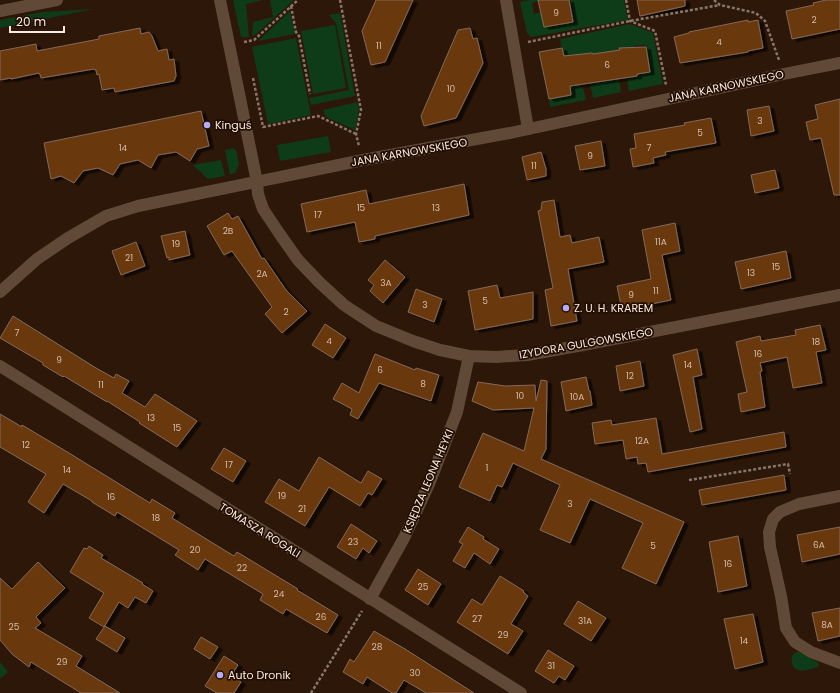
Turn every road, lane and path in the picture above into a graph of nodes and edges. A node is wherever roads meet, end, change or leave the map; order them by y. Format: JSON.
{"nodes":[{"id":1,"x":58,"y":0,"type":"edge"},
{"id":2,"x":220,"y":0,"type":"edge"},
{"id":3,"x":298,"y":0,"type":"edge"},
{"id":4,"x":340,"y":0,"type":"edge"},
{"id":5,"x":506,"y":0,"type":"edge"},
{"id":6,"x":626,"y":0,"type":"edge"},
{"id":7,"x":714,"y":0,"type":"edge"},
{"id":8,"x":37,"y":2,"type":"edge"},
{"id":9,"x":720,"y":5,"type":"junction"},
{"id":10,"x":291,"y":6,"type":"junction"},
{"id":11,"x":0,"y":11,"type":"edge"},
{"id":12,"x":630,"y":22,"type":"junction"},
{"id":13,"x":245,"y":41,"type":"junction"},
{"id":14,"x":238,"y":43,"type":"dead end"},
{"id":15,"x":514,"y":45,"type":"junction"},
{"id":16,"x":247,"y":49,"type":"dead end"},
{"id":17,"x":840,"y":63,"type":"edge"},
{"id":18,"x":252,"y":72,"type":"dead end"},
{"id":19,"x":784,"y":74,"type":"junction"},
{"id":20,"x":665,"y":80,"type":"dead end"},
{"id":21,"x":310,"y":94,"type":"dead end"},
{"id":22,"x":528,"y":129,"type":"junction"},
{"id":23,"x":356,"y":134,"type":"junction"},
{"id":24,"x":360,"y":150,"type":"dead end"},
{"id":25,"x":257,"y":182,"type":"junction"},
{"id":26,"x":0,"y":292,"type":"edge"},
{"id":27,"x":840,"y":295,"type":"edge"},
{"id":28,"x":469,"y":356,"type":"junction"},
{"id":29,"x":0,"y":366,"type":"edge"},
{"id":30,"x":790,"y":474,"type":"dead end"},
{"id":31,"x":689,"y":480,"type":"dead end"},
{"id":32,"x":840,"y":496,"type":"edge"},
{"id":33,"x":370,"y":599,"type":"junction"},
{"id":34,"x":840,"y":663,"type":"edge"},
{"id":35,"x":310,"y":693,"type":"edge"},
{"id":36,"x":521,"y":693,"type":"edge"}],
"edges":[{"from":1,"to":8,"type":"street"},
{"from":2,"to":25,"type":"street","name":"IZYDORA GULGOWSKIEGO"},
{"from":3,"to":10,"type":"path"},
{"from":4,"to":23,"type":"path"},
{"from":5,"to":15,"type":"street"},
{"from":6,"to":12,"type":"path"},
{"from":7,"to":9,"type":"path"},
{"from":8,"to":11,"type":"street"},
{"from":9,"to":12,"type":"path"},
{"from":9,"to":19,"type":"path"},
{"from":10,"to":13,"type":"path"},
{"from":10,"to":21,"type":"path"},
{"from":12,"to":15,"type":"path"},
{"from":12,"to":20,"type":"path"},
{"from":13,"to":14,"type":"path"},
{"from":13,"to":16,"type":"path"},
{"from":15,"to":22,"type":"street"},
{"from":17,"to":19,"type":"street","name":"JANA KARNOWSKIEGO"},
{"from":18,"to":23,"type":"path"},
{"from":19,"to":22,"type":"street","name":"JANA KARNOWSKIEGO"},
{"from":22,"to":25,"type":"street","name":"JANA KARNOWSKIEGO"},
{"from":23,"to":24,"type":"path"},
{"from":25,"to":26,"type":"street","name":"JANA KARNOWSKIEGO"},
{"from":25,"to":28,"type":"street","name":"IZYDORA GULGOWSKIEGO"},
{"from":27,"to":28,"type":"street","name":"IZYDORA GULGOWSKIEGO"},
{"from":28,"to":33,"type":"street","name":"KSIĘDZA LEONA HEYKI"},
{"from":29,"to":33,"type":"street","name":"TOMASZA ROGALI"},
{"from":30,"to":31,"type":"path"},
{"from":32,"to":34,"type":"street"},
{"from":33,"to":35,"type":"path"},
{"from":33,"to":36,"type":"street","name":"TOMASZA ROGALI"}]}
